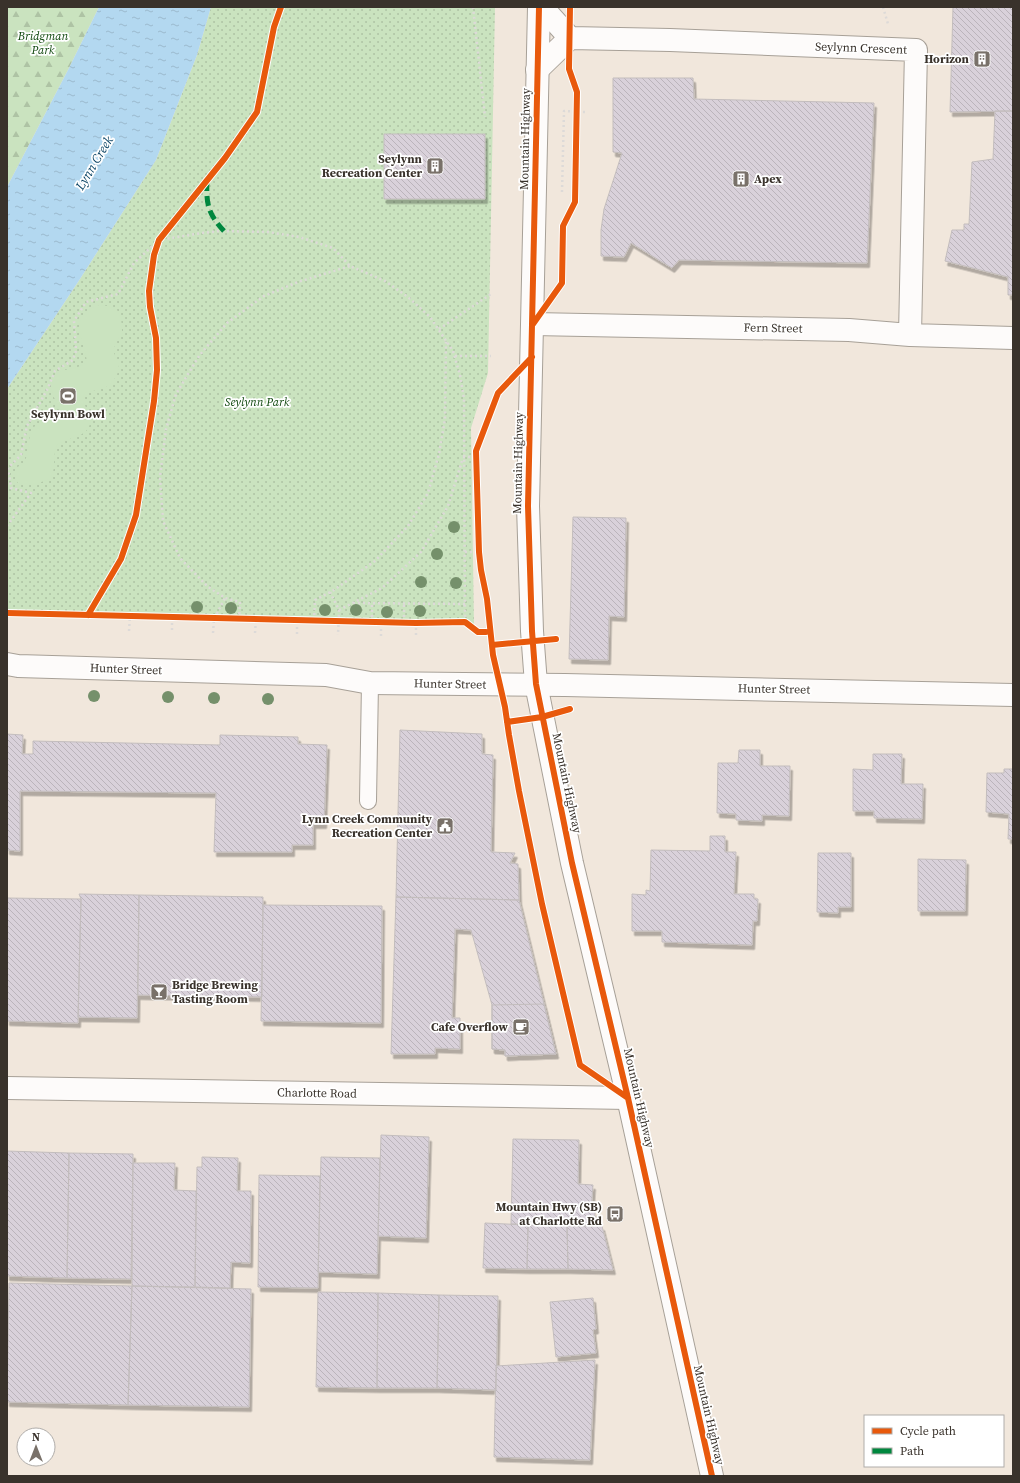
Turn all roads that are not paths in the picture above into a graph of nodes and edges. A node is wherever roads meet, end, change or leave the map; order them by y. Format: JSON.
{"nodes":[{"id":1,"x":541,"y":7,"type":"edge"},
{"id":2,"x":570,"y":38,"type":"junction"},
{"id":3,"x":537,"y":70,"type":"junction"},
{"id":4,"x":533,"y":324,"type":"junction"},
{"id":5,"x":910,"y":335,"type":"junction"},
{"id":6,"x":1013,"y":338,"type":"edge"},
{"id":7,"x":7,"y":664,"type":"edge"},
{"id":8,"x":370,"y":683,"type":"junction"},
{"id":9,"x":536,"y":684,"type":"junction"},
{"id":10,"x":1013,"y":695,"type":"edge"},
{"id":11,"x":368,"y":801,"type":"dead end"},
{"id":12,"x":7,"y":1088,"type":"edge"},
{"id":13,"x":628,"y":1098,"type":"junction"},
{"id":14,"x":712,"y":1476,"type":"edge"}],
"edges":[{"from":1,"to":2,"type":"street"},
{"from":1,"to":3,"type":"street","name":"Mountain Highway"},
{"from":2,"to":3,"type":"street"},
{"from":2,"to":5,"type":"street","name":"Seylynn Crescent"},
{"from":3,"to":4,"type":"street","name":"Mountain Highway"},
{"from":4,"to":5,"type":"street","name":"Fern Street"},
{"from":4,"to":9,"type":"street","name":"Mountain Highway"},
{"from":5,"to":6,"type":"street","name":"Fern Street"},
{"from":7,"to":8,"type":"street","name":"Hunter Street"},
{"from":8,"to":9,"type":"street","name":"Hunter Street"},
{"from":8,"to":11,"type":"lane"},
{"from":9,"to":10,"type":"street","name":"Hunter Street"},
{"from":9,"to":13,"type":"street","name":"Mountain Highway"},
{"from":12,"to":13,"type":"street","name":"Charlotte Road"},
{"from":13,"to":14,"type":"street","name":"Mountain Highway"}]}
